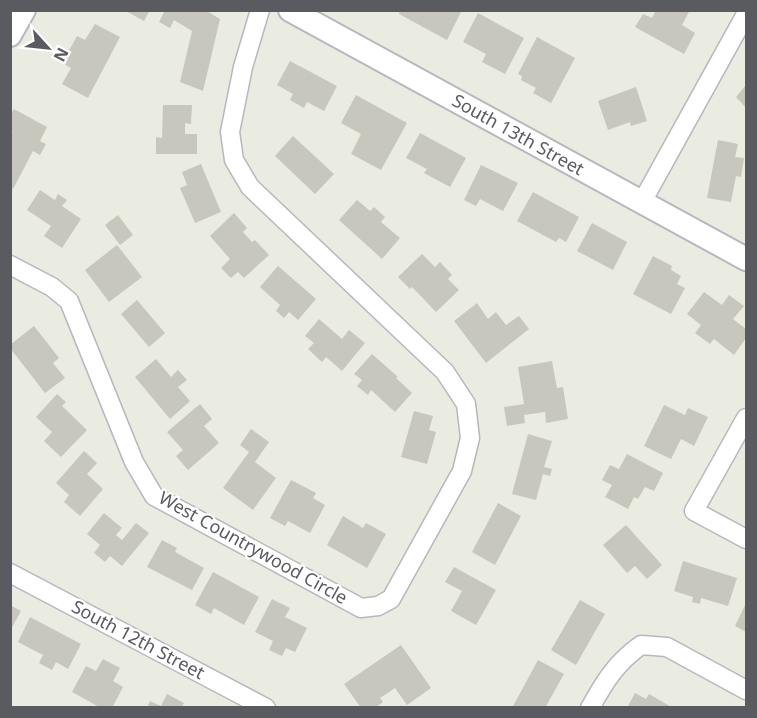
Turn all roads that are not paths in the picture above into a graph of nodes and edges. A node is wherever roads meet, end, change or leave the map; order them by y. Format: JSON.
{"nodes":[{"id":1,"x":24,"y":10,"type":"edge"},
{"id":2,"x":260,"y":10,"type":"edge"},
{"id":3,"x":290,"y":10,"type":"edge"},
{"id":4,"x":747,"y":14,"type":"edge"},
{"id":5,"x":10,"y":35,"type":"edge"},
{"id":6,"x":642,"y":202,"type":"junction"},
{"id":7,"x":747,"y":259,"type":"edge"},
{"id":8,"x":10,"y":265,"type":"edge"},
{"id":9,"x":747,"y":418,"type":"edge"},
{"id":10,"x":747,"y":539,"type":"edge"},
{"id":11,"x":10,"y":573,"type":"edge"},
{"id":12,"x":747,"y":690,"type":"edge"},
{"id":13,"x":266,"y":708,"type":"edge"},
{"id":14,"x":590,"y":708,"type":"edge"}],
"edges":[{"from":1,"to":5,"type":"street"},
{"from":2,"to":8,"type":"street","name":"West Countrywood Circle"},
{"from":3,"to":6,"type":"street","name":"South 13th Street"},
{"from":4,"to":6,"type":"street"},
{"from":6,"to":7,"type":"street","name":"South 13th Street"},
{"from":9,"to":10,"type":"street"},
{"from":11,"to":13,"type":"street","name":"South 12th Street"},
{"from":12,"to":14,"type":"street"}]}
